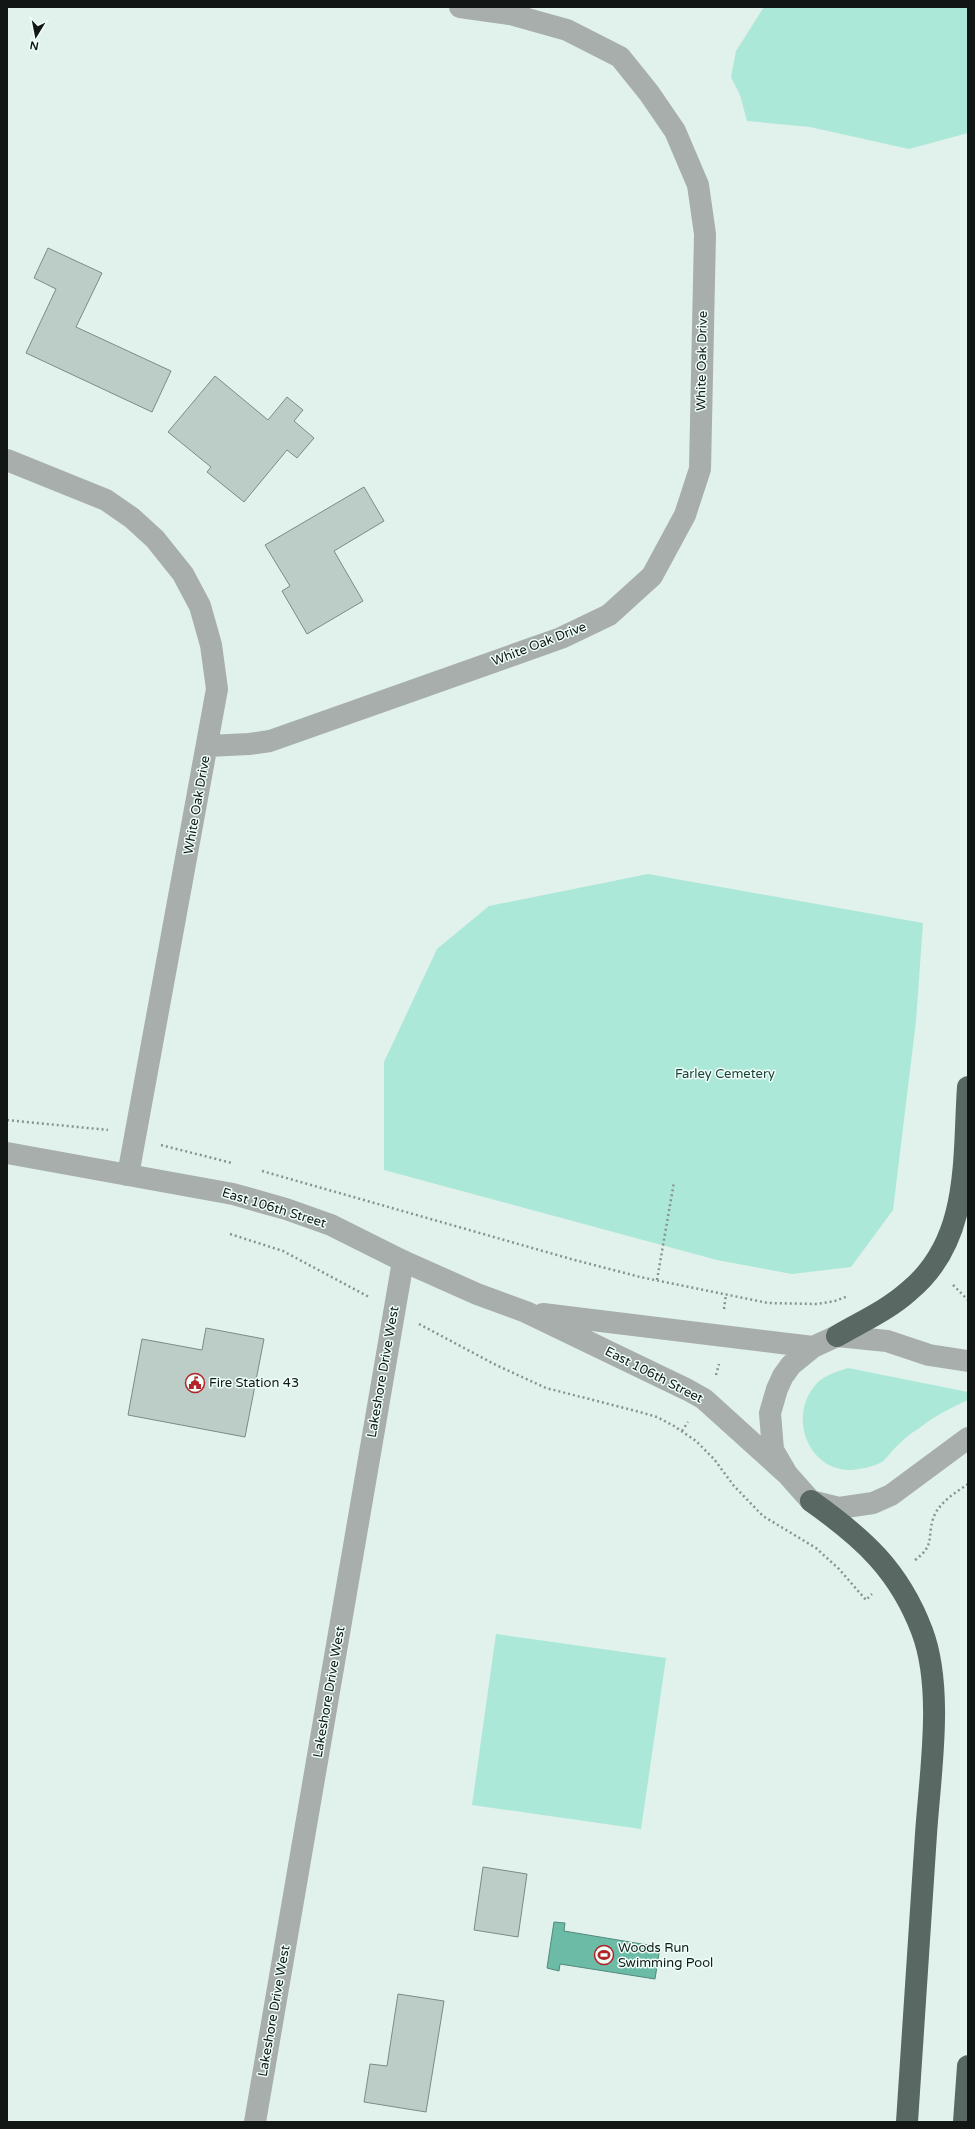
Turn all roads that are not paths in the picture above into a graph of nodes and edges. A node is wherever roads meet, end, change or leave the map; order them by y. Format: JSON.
{"nodes":[{"id":1,"x":460,"y":7,"type":"edge"},
{"id":2,"x":7,"y":460,"type":"edge"},
{"id":3,"x":208,"y":746,"type":"junction"},
{"id":4,"x":968,"y":1087,"type":"edge"},
{"id":5,"x":7,"y":1153,"type":"edge"},
{"id":6,"x":128,"y":1175,"type":"junction"},
{"id":7,"x":403,"y":1262,"type":"junction"},
{"id":8,"x":526,"y":1312,"type":"junction"},
{"id":9,"x":837,"y":1336,"type":"junction"},
{"id":10,"x":814,"y":1347,"type":"junction"},
{"id":11,"x":968,"y":1362,"type":"edge"},
{"id":12,"x":968,"y":1438,"type":"edge"},
{"id":13,"x":787,"y":1474,"type":"junction"},
{"id":14,"x":811,"y":1501,"type":"junction"},
{"id":15,"x":968,"y":2066,"type":"edge"},
{"id":16,"x":255,"y":2122,"type":"edge"},
{"id":17,"x":907,"y":2122,"type":"edge"},
{"id":18,"x":964,"y":2122,"type":"edge"}],
"edges":[{"from":1,"to":3,"type":"street","name":"White Oak Drive"},
{"from":2,"to":3,"type":"street"},
{"from":3,"to":6,"type":"street","name":"White Oak Drive"},
{"from":4,"to":9,"type":"highway"},
{"from":5,"to":6,"type":"street","name":"East 106th Street"},
{"from":6,"to":7,"type":"street","name":"East 106th Street"},
{"from":7,"to":8,"type":"street","name":"East 106th Street"},
{"from":7,"to":16,"type":"street","name":"Lakeshore Drive West"},
{"from":8,"to":10,"type":"street","name":"East 106th Street"},
{"from":8,"to":13,"type":"street","name":"East 106th Street"},
{"from":9,"to":10,"type":"street"},
{"from":9,"to":11,"type":"street"},
{"from":10,"to":13,"type":"street"},
{"from":12,"to":14,"type":"street"},
{"from":13,"to":14,"type":"street"},
{"from":14,"to":17,"type":"highway"},
{"from":15,"to":18,"type":"highway"}]}
